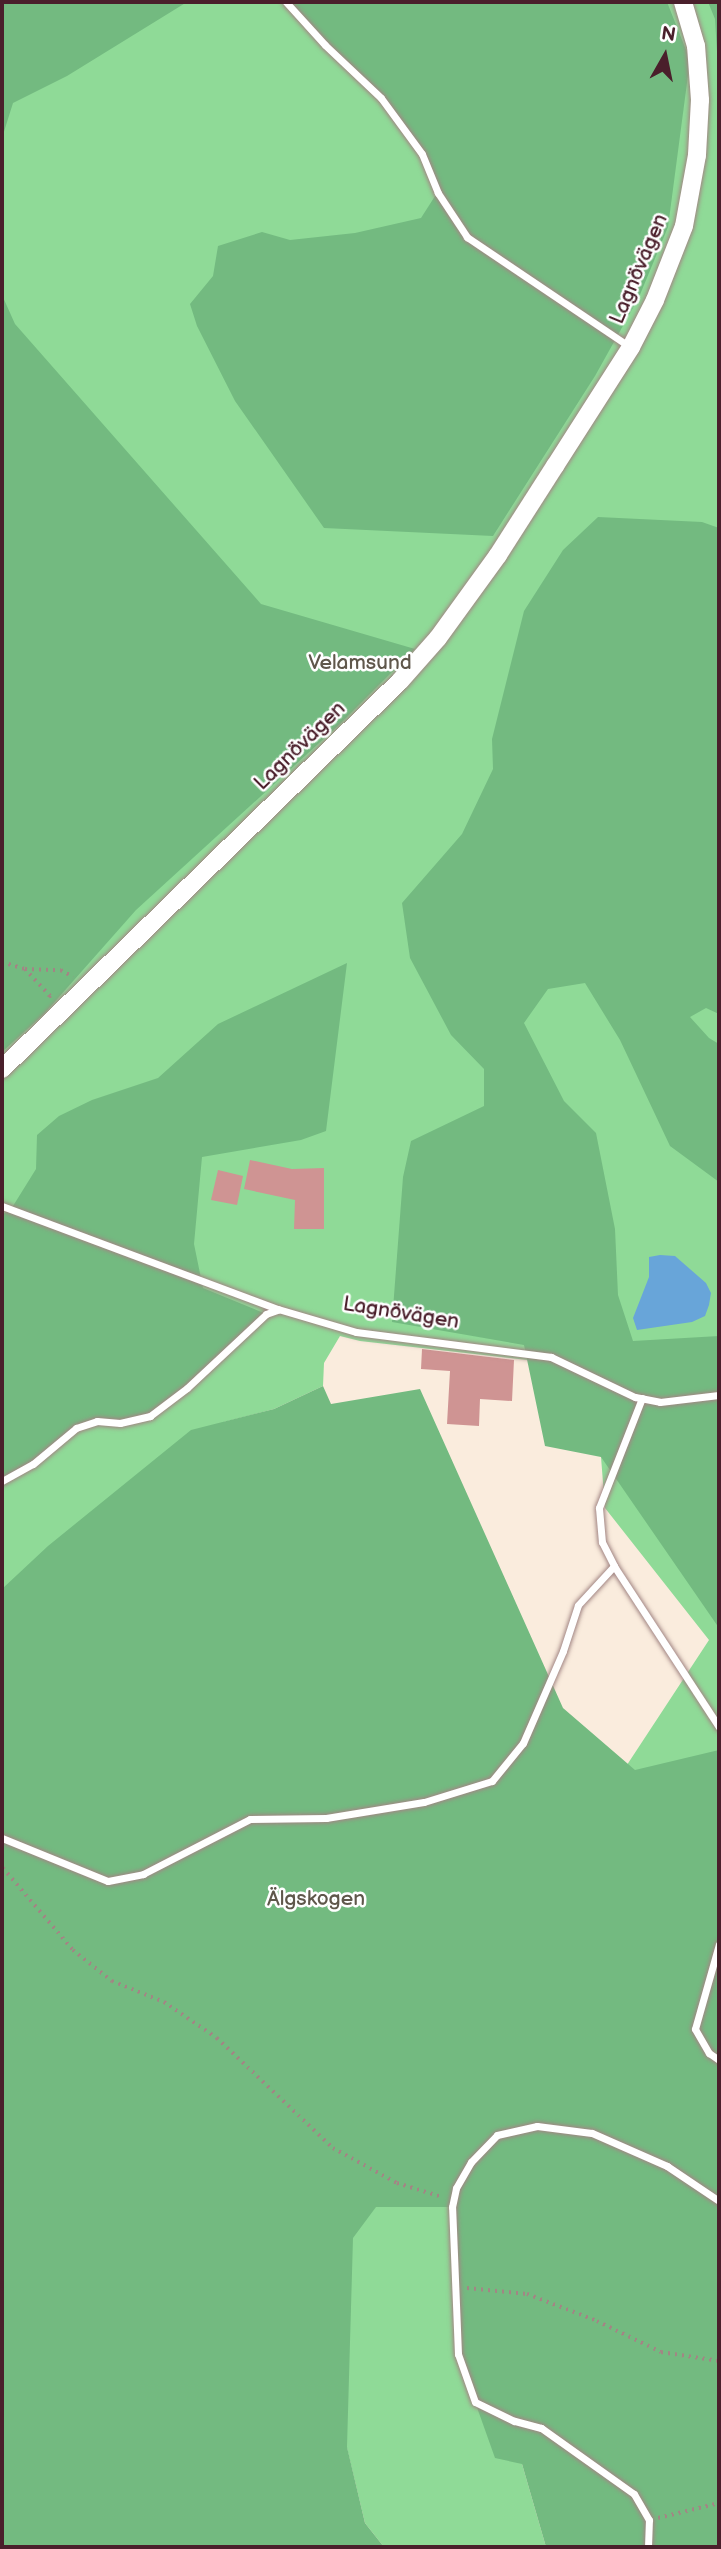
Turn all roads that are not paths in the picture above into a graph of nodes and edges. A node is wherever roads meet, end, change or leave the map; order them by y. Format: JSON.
{"nodes":[{"id":1,"x":286,"y":2,"type":"edge"},
{"id":2,"x":683,"y":2,"type":"edge"},
{"id":3,"x":631,"y":347,"type":"junction"},
{"id":4,"x":2,"y":1069,"type":"edge"},
{"id":5,"x":2,"y":1206,"type":"edge"},
{"id":6,"x":278,"y":1310,"type":"junction"},
{"id":7,"x":719,"y":1395,"type":"edge"},
{"id":8,"x":642,"y":1398,"type":"junction"},
{"id":9,"x":2,"y":1481,"type":"edge"},
{"id":10,"x":614,"y":1566,"type":"junction"},
{"id":11,"x":719,"y":1727,"type":"edge"},
{"id":12,"x":2,"y":1838,"type":"edge"},
{"id":13,"x":719,"y":1944,"type":"edge"},
{"id":14,"x":719,"y":2060,"type":"edge"},
{"id":15,"x":719,"y":2201,"type":"edge"},
{"id":16,"x":648,"y":2547,"type":"edge"}],
"edges":[{"from":1,"to":3,"type":"lane","name":"Lagnövägen"},
{"from":2,"to":3,"type":"street","name":"Lagnövägen"},
{"from":3,"to":4,"type":"street","name":"Lagnövägen"},
{"from":5,"to":6,"type":"lane","name":"Lagnövägen"},
{"from":6,"to":8,"type":"lane","name":"Lagnövägen"},
{"from":6,"to":9,"type":"lane"},
{"from":7,"to":8,"type":"lane","name":"Lagnövägen"},
{"from":8,"to":10,"type":"lane"},
{"from":10,"to":11,"type":"lane"},
{"from":10,"to":12,"type":"lane"},
{"from":13,"to":14,"type":"lane"},
{"from":15,"to":16,"type":"lane"}]}
